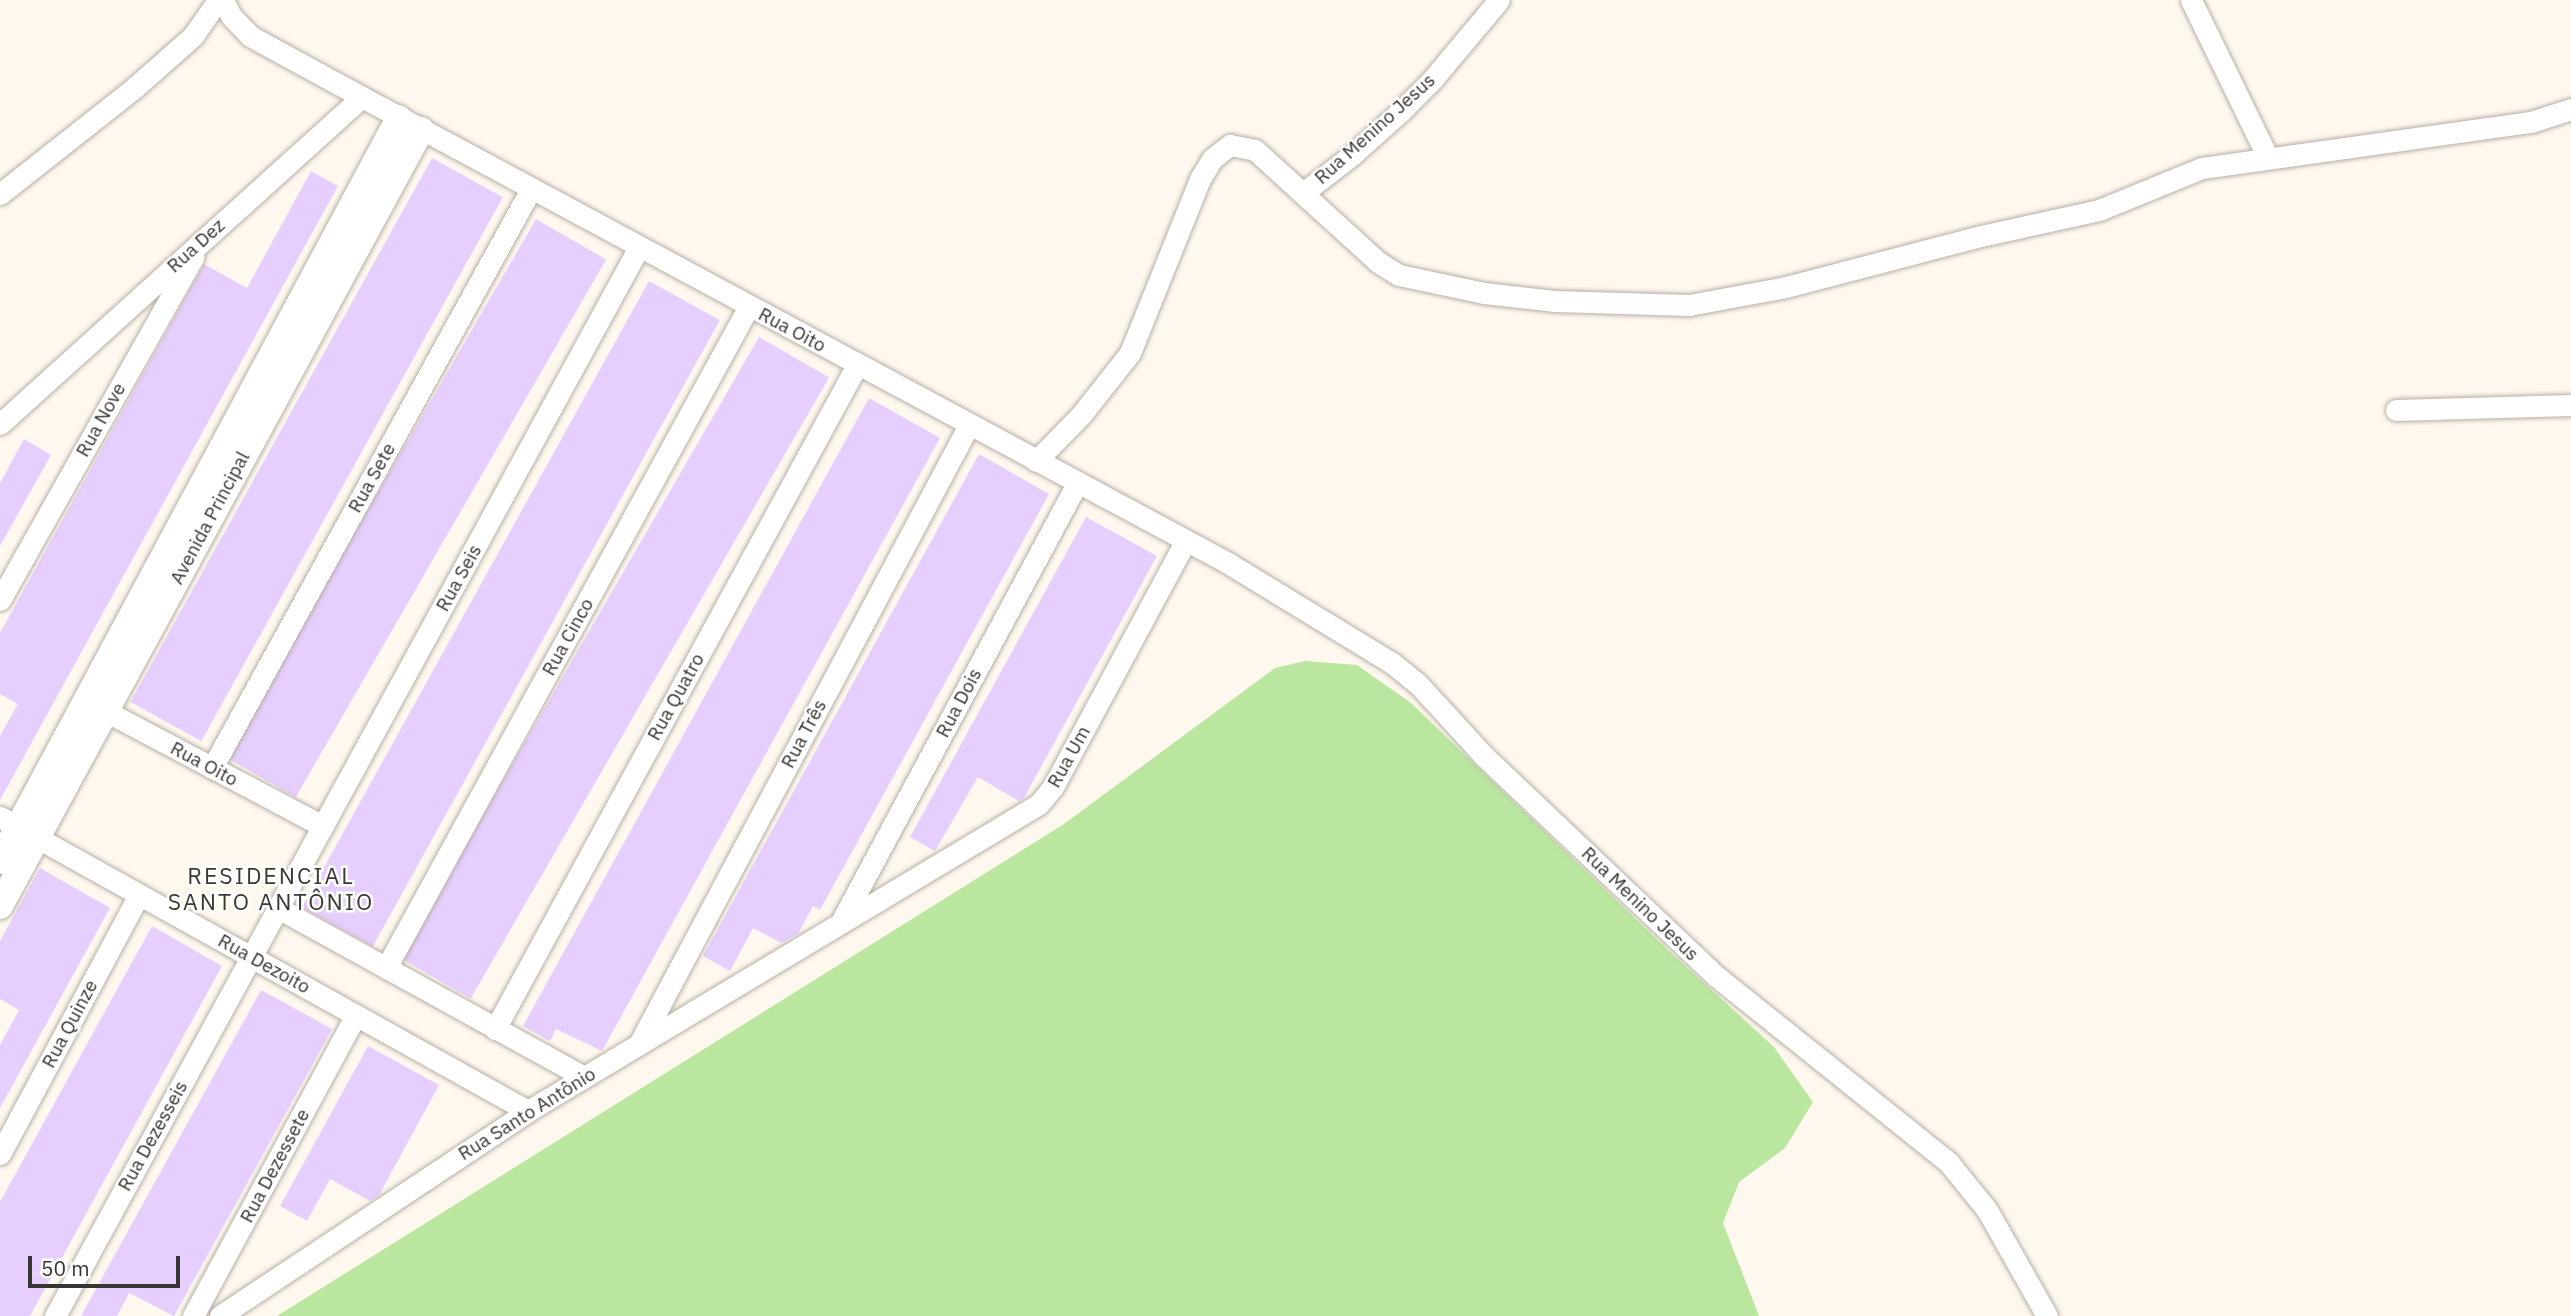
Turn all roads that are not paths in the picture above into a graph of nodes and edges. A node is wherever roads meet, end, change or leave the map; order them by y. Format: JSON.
{"nodes":[{"id":1,"x":221,"y":0,"type":"edge"},
{"id":2,"x":1499,"y":0,"type":"edge"},
{"id":3,"x":2191,"y":0,"type":"edge"},
{"id":4,"x":362,"y":97,"type":"junction"},
{"id":5,"x":2571,"y":109,"type":"edge"},
{"id":6,"x":410,"y":124,"type":"junction"},
{"id":7,"x":2267,"y":156,"type":"junction"},
{"id":8,"x":531,"y":189,"type":"junction"},
{"id":9,"x":1303,"y":193,"type":"junction"},
{"id":10,"x":0,"y":194,"type":"edge"},
{"id":11,"x":202,"y":240,"type":"junction"},
{"id":12,"x":639,"y":247,"type":"junction"},
{"id":13,"x":749,"y":306,"type":"junction"},
{"id":14,"x":857,"y":365,"type":"junction"},
{"id":15,"x":2571,"y":405,"type":"edge"},
{"id":16,"x":2396,"y":410,"type":"dead end"},
{"id":17,"x":0,"y":424,"type":"edge"},
{"id":18,"x":968,"y":425,"type":"junction"},
{"id":19,"x":1037,"y":461,"type":"junction"},
{"id":20,"x":1077,"y":483,"type":"junction"},
{"id":21,"x":1185,"y":542,"type":"junction"},
{"id":22,"x":0,"y":600,"type":"edge"},
{"id":23,"x":96,"y":706,"type":"junction"},
{"id":24,"x":212,"y":768,"type":"junction"},
{"id":25,"x":323,"y":826,"type":"junction"},
{"id":26,"x":18,"y":828,"type":"edge"},
{"id":27,"x":4,"y":873,"type":"edge"},
{"id":28,"x":139,"y":895,"type":"junction"},
{"id":29,"x":0,"y":906,"type":"edge"},
{"id":30,"x":278,"y":908,"type":"junction"},
{"id":31,"x":841,"y":922,"type":"junction"},
{"id":32,"x":251,"y":957,"type":"junction"},
{"id":33,"x":386,"y":968,"type":"junction"},
{"id":34,"x":356,"y":1015,"type":"junction"},
{"id":35,"x":495,"y":1028,"type":"junction"},
{"id":36,"x":639,"y":1044,"type":"junction"},
{"id":37,"x":584,"y":1077,"type":"junction"},
{"id":38,"x":528,"y":1111,"type":"junction"},
{"id":39,"x":0,"y":1154,"type":"edge"},
{"id":40,"x":55,"y":1316,"type":"edge"},
{"id":41,"x":193,"y":1316,"type":"edge"},
{"id":42,"x":220,"y":1316,"type":"edge"},
{"id":43,"x":2047,"y":1316,"type":"edge"}],
"edges":[{"from":1,"to":4,"type":"street"},
{"from":1,"to":10,"type":"street"},
{"from":2,"to":9,"type":"street","name":"Rua Menino Jesus"},
{"from":3,"to":7,"type":"street"},
{"from":4,"to":6,"type":"street"},
{"from":4,"to":11,"type":"street","name":"Rua Dez"},
{"from":5,"to":7,"type":"street"},
{"from":6,"to":8,"type":"street","name":"Rua Oito"},
{"from":6,"to":23,"type":"street","name":"Avenida Principal"},
{"from":7,"to":9,"type":"street"},
{"from":8,"to":12,"type":"street","name":"Rua Oito"},
{"from":8,"to":24,"type":"street","name":"Rua Sete"},
{"from":9,"to":19,"type":"street"},
{"from":11,"to":17,"type":"street","name":"Rua Dez"},
{"from":11,"to":22,"type":"street","name":"Rua Nove"},
{"from":12,"to":13,"type":"street","name":"Rua Oito"},
{"from":12,"to":25,"type":"street","name":"Rua Seis"},
{"from":13,"to":14,"type":"street","name":"Rua Oito"},
{"from":13,"to":33,"type":"street","name":"Rua Cinco"},
{"from":14,"to":18,"type":"street","name":"Rua Oito"},
{"from":14,"to":35,"type":"street","name":"Rua Quatro"},
{"from":15,"to":16,"type":"street"},
{"from":18,"to":19,"type":"street","name":"Rua Oito"},
{"from":18,"to":36,"type":"street","name":"Rua Três"},
{"from":19,"to":20,"type":"street","name":"Rua Oito"},
{"from":20,"to":21,"type":"street","name":"Rua Oito"},
{"from":20,"to":31,"type":"street","name":"Rua Dois"},
{"from":21,"to":31,"type":"street","name":"Rua Um"},
{"from":21,"to":43,"type":"street","name":"Rua Menino Jesus"},
{"from":23,"to":24,"type":"street","name":"Rua Oito"},
{"from":23,"to":26,"type":"street","name":"Avenida Principal"},
{"from":24,"to":25,"type":"street","name":"Rua Oito"},
{"from":25,"to":30,"type":"street","name":"Rua Seis"},
{"from":26,"to":27,"type":"street","name":"Avenida Principal"},
{"from":26,"to":28,"type":"street","name":"Rua Dezoito"},
{"from":27,"to":29,"type":"street","name":"Avenida Principal"},
{"from":28,"to":32,"type":"street","name":"Rua Dezoito"},
{"from":28,"to":39,"type":"street","name":"Rua Quinze"},
{"from":30,"to":32,"type":"street","name":"Rua Seis"},
{"from":30,"to":33,"type":"street"},
{"from":31,"to":36,"type":"street","name":"Rua Santo Antônio"},
{"from":32,"to":34,"type":"street","name":"Rua Dezoito"},
{"from":32,"to":40,"type":"street","name":"Rua Dezesseis"},
{"from":33,"to":35,"type":"street"},
{"from":34,"to":38,"type":"street","name":"Rua Dezoito"},
{"from":34,"to":41,"type":"street","name":"Rua Dezessete"},
{"from":35,"to":37,"type":"street"},
{"from":36,"to":37,"type":"street","name":"Rua Santo Antônio"},
{"from":37,"to":38,"type":"street","name":"Rua Santo Antônio"},
{"from":38,"to":42,"type":"street","name":"Rua Santo Antônio"}]}
